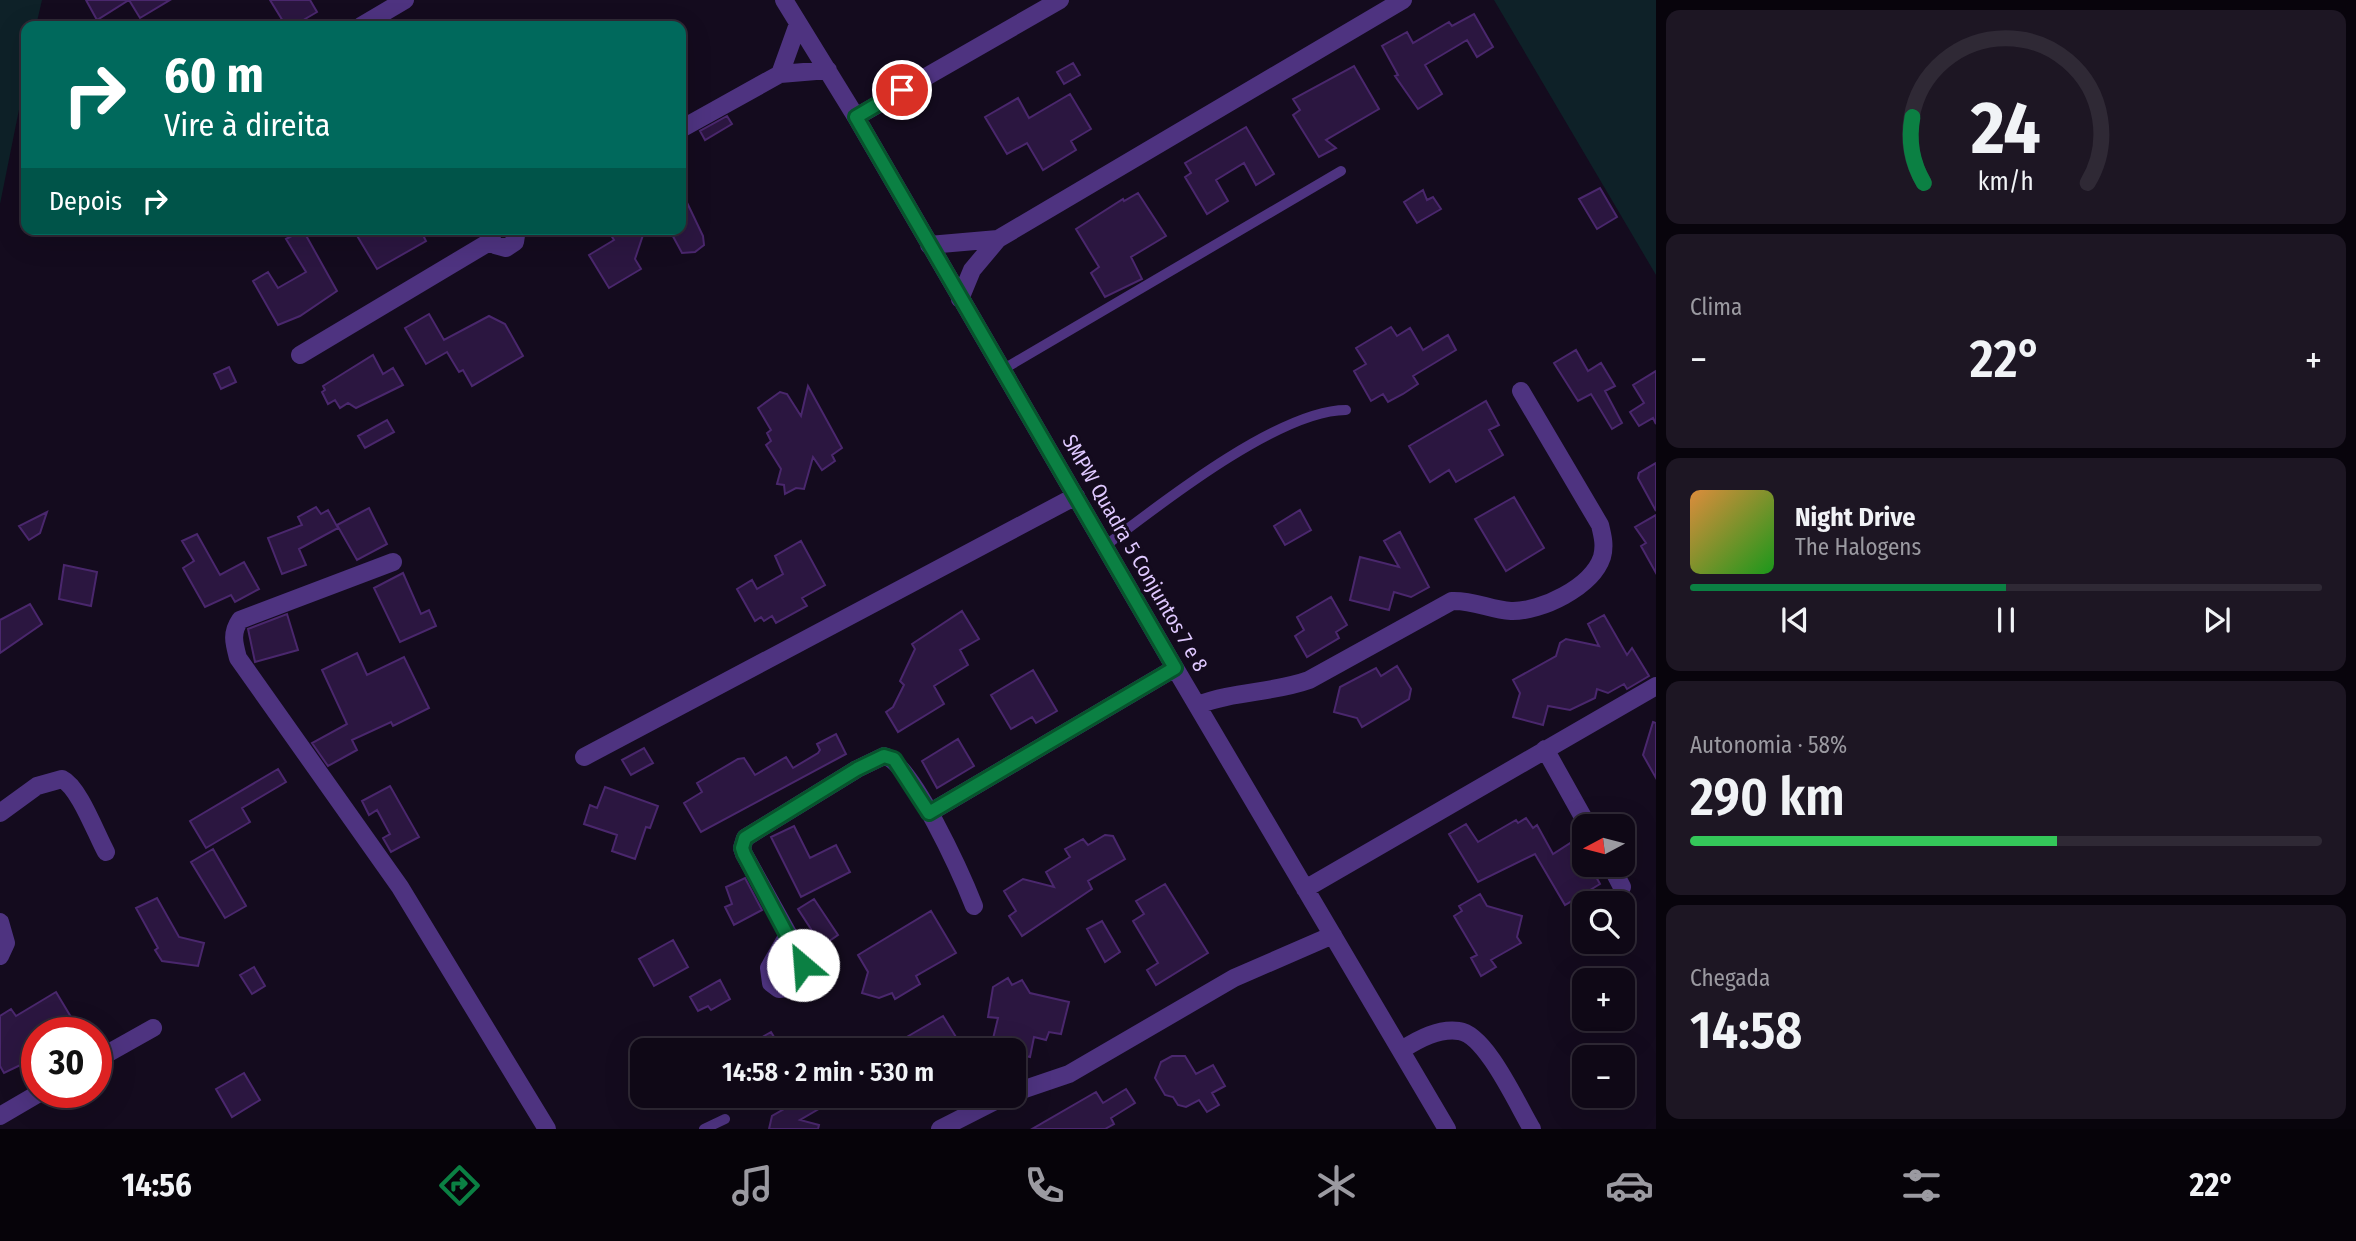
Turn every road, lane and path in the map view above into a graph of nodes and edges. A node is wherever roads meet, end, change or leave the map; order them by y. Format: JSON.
{"nodes":[{"id":1,"x":405,"y":0,"type":"edge"},
{"id":2,"x":784,"y":0,"type":"edge"},
{"id":3,"x":1060,"y":0,"type":"edge"},
{"id":4,"x":1403,"y":0,"type":"edge"},
{"id":5,"x":369,"y":21,"type":"edge"},
{"id":6,"x":798,"y":24,"type":"junction"},
{"id":7,"x":828,"y":71,"type":"junction"},
{"id":8,"x":780,"y":74,"type":"junction"},
{"id":9,"x":856,"y":117,"type":"junction"},
{"id":10,"x":686,"y":126,"type":"edge"},
{"id":11,"x":1341,"y":171,"type":"dead end"},
{"id":12,"x":490,"y":235,"type":"edge"},
{"id":13,"x":517,"y":235,"type":"edge"},
{"id":14,"x":999,"y":239,"type":"junction"},
{"id":15,"x":929,"y":245,"type":"junction"},
{"id":16,"x":960,"y":299,"type":"junction"},
{"id":17,"x":300,"y":355,"type":"dead end"},
{"id":18,"x":1002,"y":370,"type":"junction"},
{"id":19,"x":1521,"y":391,"type":"dead end"},
{"id":20,"x":1346,"y":410,"type":"dead end"},
{"id":21,"x":1076,"y":496,"type":"junction"},
{"id":22,"x":1105,"y":546,"type":"junction"},
{"id":23,"x":393,"y":562,"type":"dead end"},
{"id":24,"x":1175,"y":668,"type":"junction"},
{"id":25,"x":1656,"y":686,"type":"edge"},
{"id":26,"x":1198,"y":705,"type":"junction"},
{"id":27,"x":1545,"y":749,"type":"junction"},
{"id":28,"x":584,"y":757,"type":"dead end"},
{"id":29,"x":0,"y":813,"type":"edge"},
{"id":30,"x":929,"y":813,"type":"junction"},
{"id":31,"x":1581,"y":814,"type":"edge"},
{"id":32,"x":106,"y":852,"type":"dead end"},
{"id":33,"x":1617,"y":877,"type":"edge"},
{"id":34,"x":1622,"y":887,"type":"dead end"},
{"id":35,"x":1306,"y":889,"type":"junction"},
{"id":36,"x":974,"y":906,"type":"dead end"},
{"id":37,"x":0,"y":922,"type":"edge"},
{"id":38,"x":788,"y":935,"type":"dead end"},
{"id":39,"x":1333,"y":935,"type":"junction"},
{"id":40,"x":0,"y":956,"type":"edge"},
{"id":41,"x":152,"y":1028,"type":"dead end"},
{"id":42,"x":1403,"y":1049,"type":"junction"},
{"id":43,"x":112,"y":1051,"type":"edge"},
{"id":44,"x":1026,"y":1089,"type":"edge"},
{"id":45,"x":21,"y":1104,"type":"edge"},
{"id":46,"x":981,"y":1108,"type":"edge"},
{"id":47,"x":0,"y":1116,"type":"edge"},
{"id":48,"x":725,"y":1119,"type":"dead end"},
{"id":49,"x":547,"y":1129,"type":"edge"},
{"id":50,"x":704,"y":1129,"type":"edge"},
{"id":51,"x":940,"y":1129,"type":"edge"},
{"id":52,"x":1447,"y":1129,"type":"edge"},
{"id":53,"x":1532,"y":1129,"type":"edge"}],
"edges":[{"from":1,"to":5,"type":"street"},
{"from":2,"to":6,"type":"street","name":"SMPW Quadra 5 Conjuntos 7 e 8"},
{"from":3,"to":9,"type":"street"},
{"from":4,"to":14,"type":"street"},
{"from":6,"to":7,"type":"street","name":"SMPW Quadra 5 Conjuntos 7 e 8"},
{"from":6,"to":8,"type":"street"},
{"from":7,"to":8,"type":"street"},
{"from":7,"to":9,"type":"street","name":"SMPW Quadra 5 Conjuntos 7 e 8"},
{"from":8,"to":10,"type":"street"},
{"from":9,"to":15,"type":"street","name":"SMPW Quadra 5 Conjuntos 7 e 8"},
{"from":11,"to":18,"type":"lane"},
{"from":12,"to":13,"type":"street"},
{"from":12,"to":17,"type":"street"},
{"from":14,"to":15,"type":"street"},
{"from":14,"to":16,"type":"street"},
{"from":15,"to":16,"type":"street","name":"SMPW Quadra 5 Conjuntos 7 e 8"},
{"from":16,"to":18,"type":"street","name":"SMPW Quadra 5 Conjuntos 7 e 8"},
{"from":18,"to":21,"type":"street","name":"SMPW Quadra 5 Conjuntos 7 e 8"},
{"from":19,"to":26,"type":"street"},
{"from":20,"to":22,"type":"lane"},
{"from":21,"to":22,"type":"street","name":"SMPW Quadra 5 Conjuntos 7 e 8"},
{"from":21,"to":28,"type":"street"},
{"from":22,"to":24,"type":"street","name":"SMPW Quadra 5 Conjuntos 7 e 8"},
{"from":23,"to":49,"type":"street"},
{"from":24,"to":26,"type":"street","name":"SMPW Quadra 5 Conjuntos 7 e 8"},
{"from":24,"to":30,"type":"street"},
{"from":25,"to":27,"type":"street"},
{"from":26,"to":35,"type":"street","name":"SMPW Quadra 5 Conjuntos 7 e 8"},
{"from":27,"to":31,"type":"street"},
{"from":27,"to":35,"type":"street"},
{"from":29,"to":32,"type":"street"},
{"from":30,"to":36,"type":"street"},
{"from":30,"to":38,"type":"street"},
{"from":33,"to":34,"type":"street"},
{"from":35,"to":39,"type":"street","name":"SMPW Quadra 5 Conjuntos 7 e 8"},
{"from":37,"to":40,"type":"street"},
{"from":39,"to":42,"type":"street","name":"SMPW Quadra 5 Conjuntos 7 e 8"},
{"from":39,"to":44,"type":"street"},
{"from":41,"to":43,"type":"street"},
{"from":42,"to":52,"type":"street","name":"SMPW Quadra 5 Conjuntos 7 e 8"},
{"from":42,"to":53,"type":"street"},
{"from":45,"to":47,"type":"street"},
{"from":46,"to":51,"type":"street"},
{"from":48,"to":50,"type":"lane"}]}
